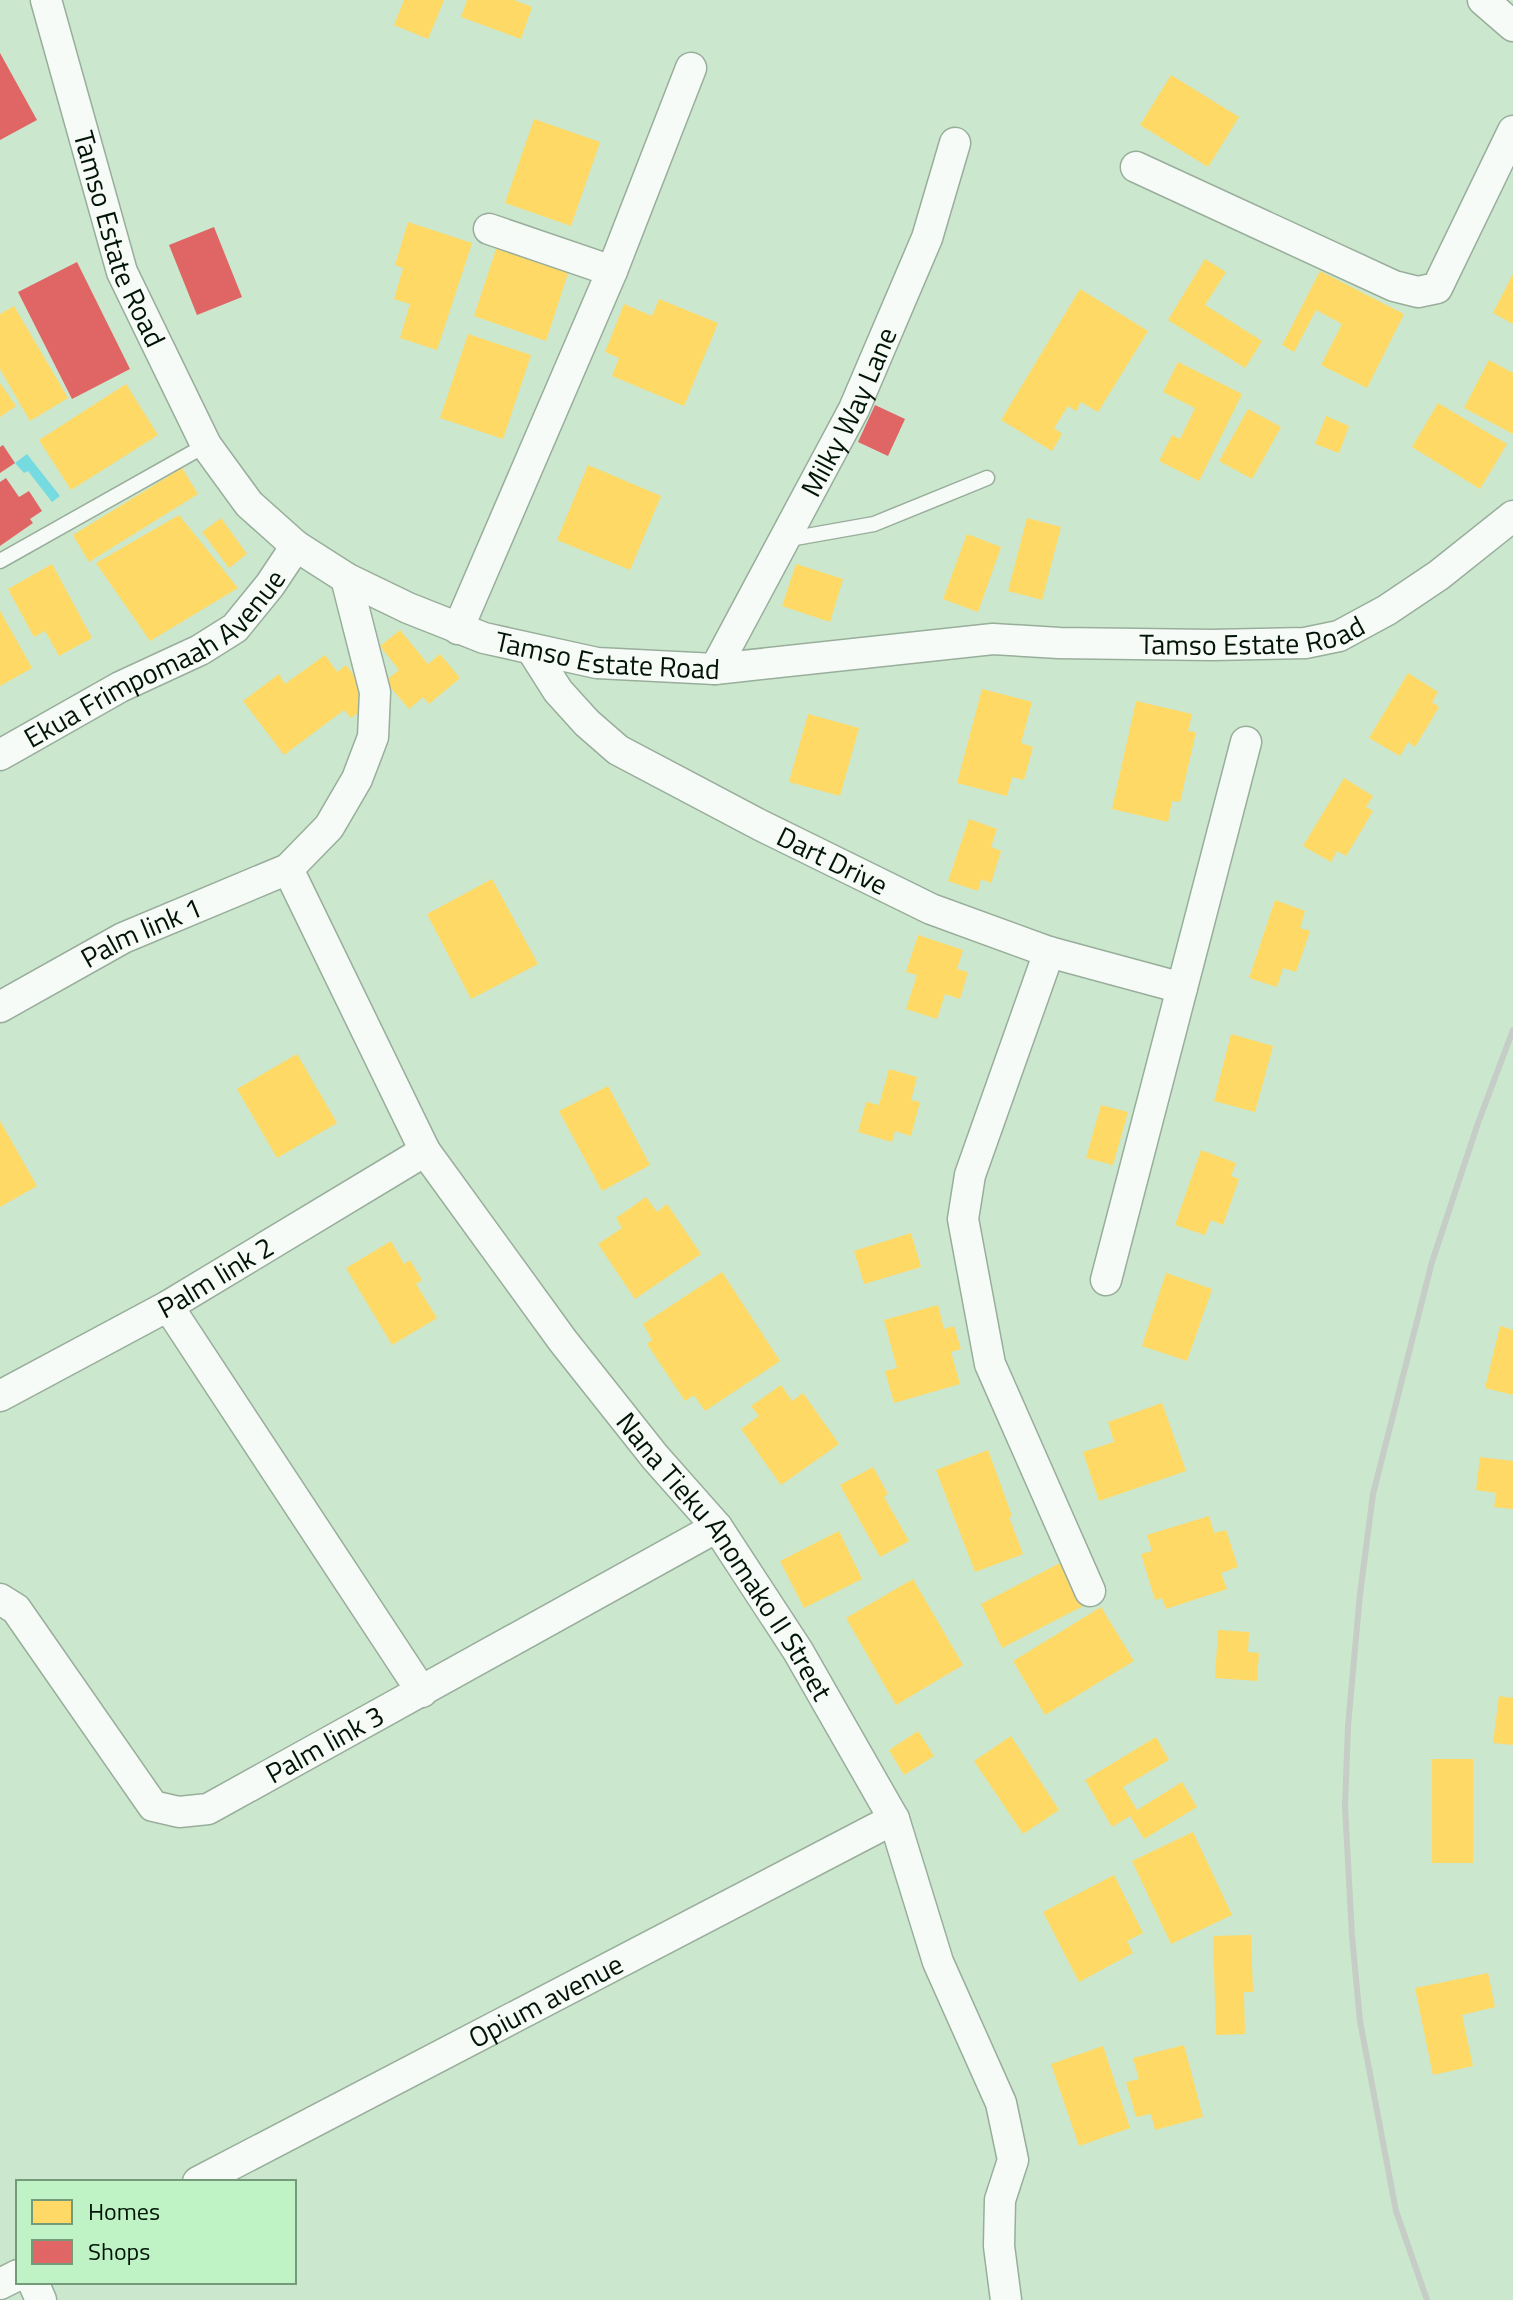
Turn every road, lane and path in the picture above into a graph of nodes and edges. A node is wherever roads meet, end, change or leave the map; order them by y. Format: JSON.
{"nodes":[{"id":1,"x":46,"y":0,"type":"edge"},
{"id":2,"x":1483,"y":0,"type":"edge"},
{"id":3,"x":1513,"y":26,"type":"edge"},
{"id":4,"x":691,"y":68,"type":"dead end"},
{"id":5,"x":1513,"y":131,"type":"edge"},
{"id":6,"x":955,"y":143,"type":"dead end"},
{"id":7,"x":1136,"y":167,"type":"dead end"},
{"id":8,"x":489,"y":229,"type":"dead end"},
{"id":9,"x":612,"y":271,"type":"junction"},
{"id":10,"x":206,"y":445,"type":"junction"},
{"id":11,"x":987,"y":478,"type":"dead end"},
{"id":12,"x":1513,"y":516,"type":"edge"},
{"id":13,"x":783,"y":541,"type":"junction"},
{"id":14,"x":296,"y":546,"type":"junction"},
{"id":15,"x":0,"y":561,"type":"edge"},
{"id":16,"x":346,"y":578,"type":"junction"},
{"id":17,"x":458,"y":629,"type":"junction"},
{"id":18,"x":532,"y":650,"type":"junction"},
{"id":19,"x":715,"y":669,"type":"junction"},
{"id":20,"x":1246,"y":742,"type":"dead end"},
{"id":21,"x":0,"y":755,"type":"edge"},
{"id":22,"x":288,"y":869,"type":"junction"},
{"id":23,"x":1049,"y":952,"type":"junction"},
{"id":24,"x":1182,"y":988,"type":"junction"},
{"id":25,"x":0,"y":1007,"type":"edge"},
{"id":26,"x":425,"y":1151,"type":"junction"},
{"id":27,"x":1106,"y":1280,"type":"dead end"},
{"id":28,"x":168,"y":1306,"type":"junction"},
{"id":29,"x":0,"y":1396,"type":"edge"},
{"id":30,"x":717,"y":1527,"type":"junction"},
{"id":31,"x":1090,"y":1591,"type":"dead end"},
{"id":32,"x":0,"y":1599,"type":"edge"},
{"id":33,"x":422,"y":1692,"type":"junction"},
{"id":34,"x":894,"y":1819,"type":"junction"},
{"id":35,"x":202,"y":2180,"type":"edge"},
{"id":36,"x":1006,"y":2300,"type":"edge"}],
"edges":[{"from":1,"to":10,"type":"street","name":"Tamso Estate Road"},
{"from":2,"to":3,"type":"street"},
{"from":4,"to":9,"type":"street"},
{"from":5,"to":7,"type":"street"},
{"from":6,"to":13,"type":"street","name":"Milky Way Lane"},
{"from":8,"to":9,"type":"street"},
{"from":9,"to":17,"type":"street"},
{"from":10,"to":14,"type":"street","name":"Tamso Estate Road"},
{"from":10,"to":15,"type":"lane"},
{"from":11,"to":13,"type":"lane"},
{"from":12,"to":19,"type":"street","name":"Tamso Estate Road"},
{"from":13,"to":19,"type":"street","name":"Milky Way Lane"},
{"from":14,"to":16,"type":"street","name":"Tamso Estate Road"},
{"from":14,"to":21,"type":"street","name":"Ekua Frimpomaah Avenue"},
{"from":16,"to":17,"type":"street","name":"Tamso Estate Road"},
{"from":16,"to":22,"type":"street"},
{"from":17,"to":18,"type":"street","name":"Tamso Estate Road"},
{"from":18,"to":19,"type":"street","name":"Tamso Estate Road"},
{"from":18,"to":23,"type":"street","name":"Dart Drive"},
{"from":20,"to":24,"type":"street"},
{"from":22,"to":25,"type":"street","name":"Palm link 1"},
{"from":22,"to":26,"type":"street","name":"Nana Tieku Anomako II Street"},
{"from":23,"to":24,"type":"street","name":"Dart Drive"},
{"from":23,"to":31,"type":"street"},
{"from":24,"to":27,"type":"street"},
{"from":26,"to":28,"type":"street","name":"Palm link 2"},
{"from":26,"to":30,"type":"street","name":"Nana Tieku Anomako II Street"},
{"from":28,"to":29,"type":"street","name":"Palm link 2"},
{"from":28,"to":33,"type":"street"},
{"from":30,"to":33,"type":"street","name":"Palm link 3"},
{"from":30,"to":34,"type":"street","name":"Nana Tieku Anomako II Street"},
{"from":32,"to":33,"type":"street","name":"Palm link 3"},
{"from":34,"to":35,"type":"street","name":"Opium avenue"},
{"from":34,"to":36,"type":"street","name":"Nana Tieku Anomako II Street"}]}
